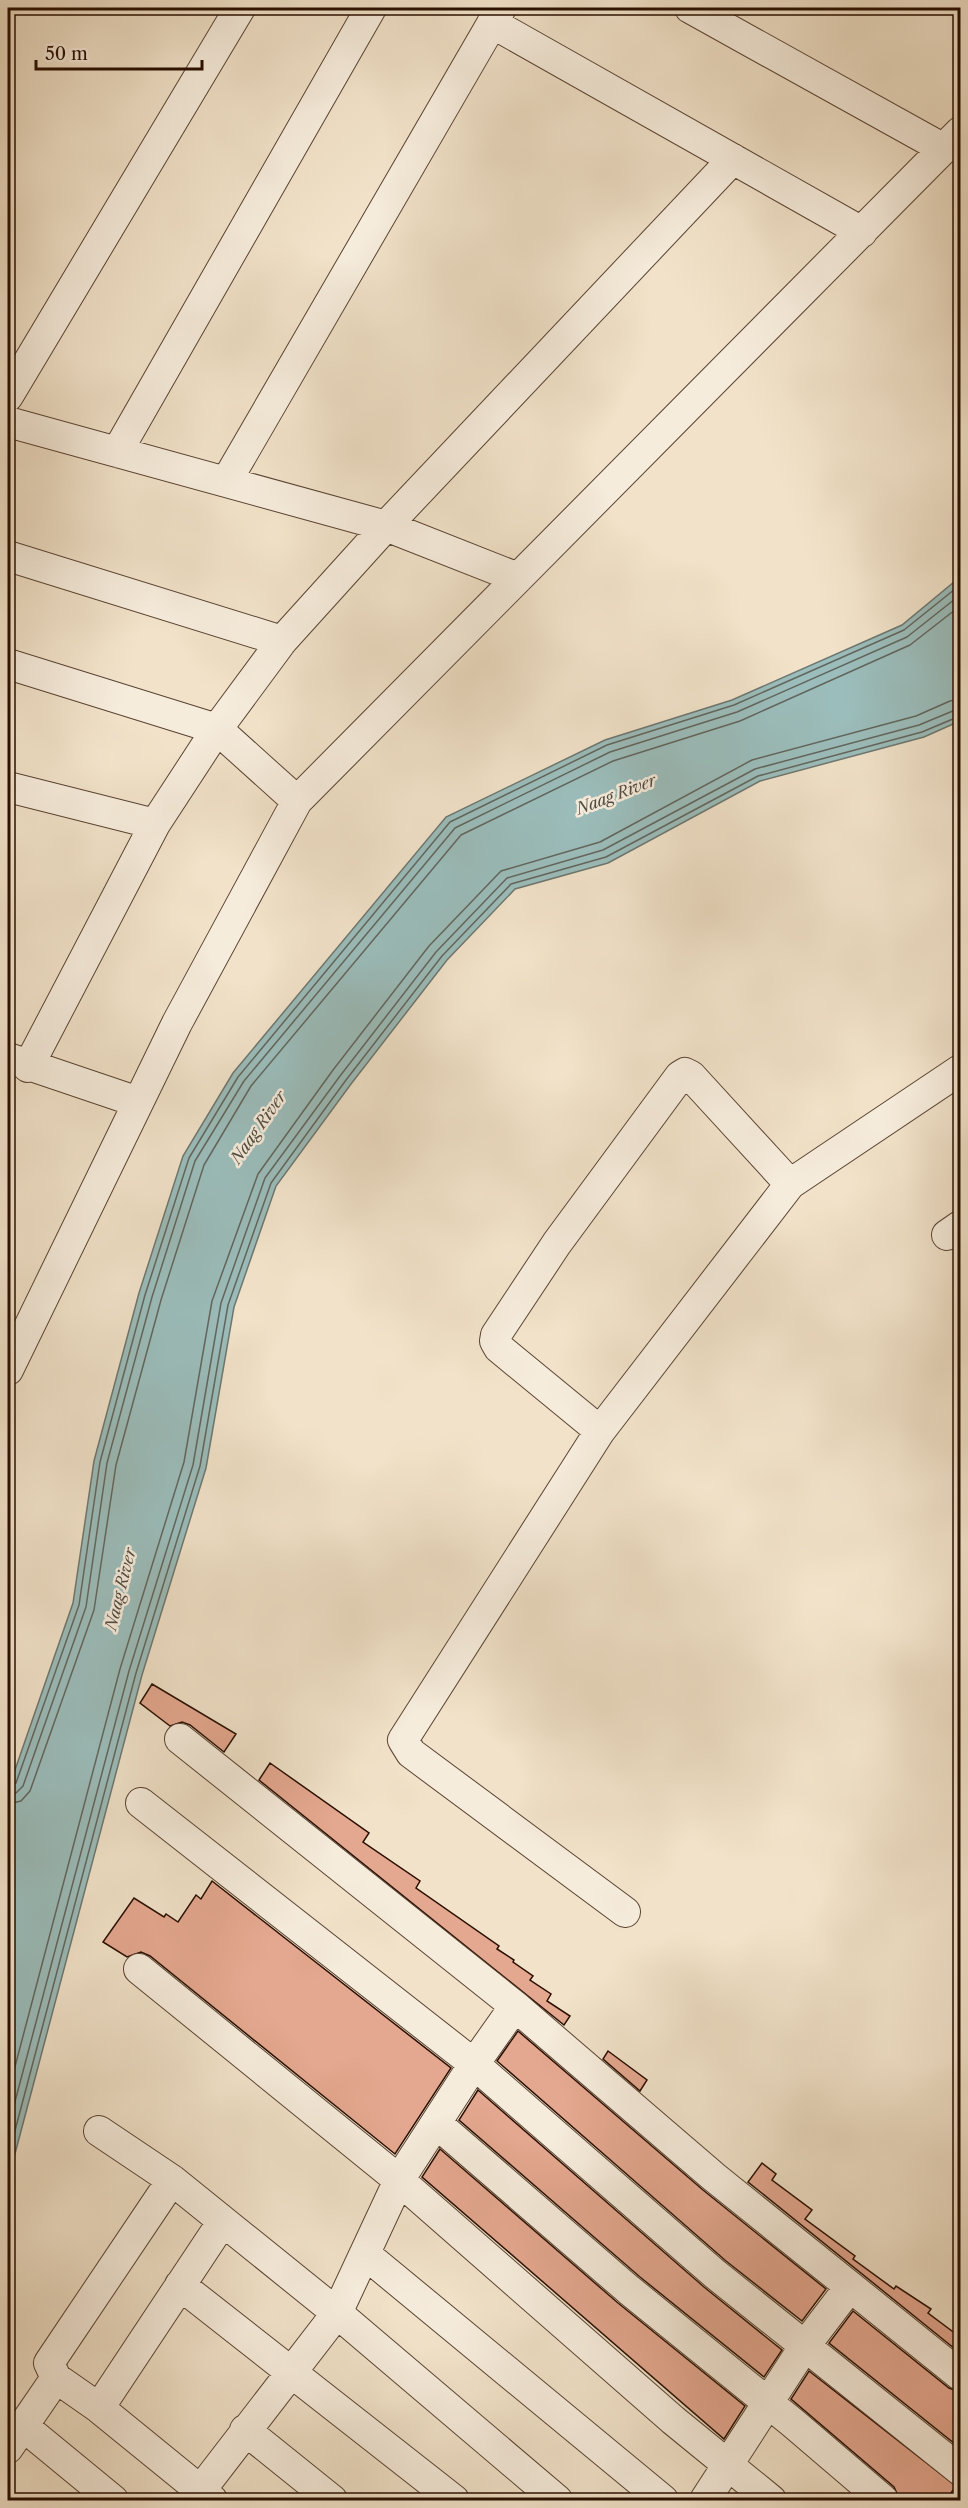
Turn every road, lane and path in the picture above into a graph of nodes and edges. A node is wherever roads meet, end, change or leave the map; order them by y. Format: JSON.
{"nodes":[{"id":1,"x":240,"y":8,"type":"edge"},
{"id":2,"x":371,"y":8,"type":"edge"},
{"id":3,"x":690,"y":8,"type":"edge"},
{"id":4,"x":497,"y":15,"type":"edge"},
{"id":5,"x":952,"y":140,"type":"edge"},
{"id":6,"x":733,"y":159,"type":"junction"},
{"id":7,"x":862,"y":232,"type":"junction"},
{"id":8,"x":8,"y":396,"type":"edge"},
{"id":9,"x":8,"y":423,"type":"edge"},
{"id":10,"x":117,"y":452,"type":"junction"},
{"id":11,"x":226,"y":482,"type":"junction"},
{"id":12,"x":386,"y":526,"type":"junction"},
{"id":13,"x":8,"y":556,"type":"edge"},
{"id":14,"x":518,"y":578,"type":"junction"},
{"id":15,"x":282,"y":641,"type":"junction"},
{"id":16,"x":8,"y":664,"type":"edge"},
{"id":17,"x":217,"y":729,"type":"junction"},
{"id":18,"x":8,"y":787,"type":"edge"},
{"id":19,"x":297,"y":801,"type":"junction"},
{"id":20,"x":155,"y":824,"type":"junction"},
{"id":21,"x":18,"y":1063,"type":"edge"},
{"id":22,"x":960,"y":1070,"type":"edge"},
{"id":23,"x":138,"y":1102,"type":"junction"},
{"id":24,"x":790,"y":1184,"type":"junction"},
{"id":25,"x":11,"y":1352,"type":"edge"},
{"id":26,"x":600,"y":1431,"type":"junction"},
{"id":27,"x":180,"y":1739,"type":"dead end"},
{"id":28,"x":141,"y":1803,"type":"dead end"},
{"id":29,"x":625,"y":1912,"type":"dead end"},
{"id":30,"x":139,"y":1969,"type":"dead end"},
{"id":31,"x":515,"y":2006,"type":"junction"},
{"id":32,"x":474,"y":2064,"type":"junction"},
{"id":33,"x":436,"y":2123,"type":"junction"},
{"id":34,"x":99,"y":2131,"type":"dead end"},
{"id":35,"x":172,"y":2180,"type":"junction"},
{"id":36,"x":399,"y":2180,"type":"junction"},
{"id":37,"x":223,"y":2221,"type":"junction"},
{"id":38,"x":365,"y":2254,"type":"junction"},
{"id":39,"x":180,"y":2285,"type":"junction"},
{"id":40,"x":849,"y":2288,"type":"junction"},
{"id":41,"x":338,"y":2313,"type":"junction"},
{"id":42,"x":804,"y":2347,"type":"junction"},
{"id":43,"x":292,"y":2371,"type":"junction"},
{"id":44,"x":960,"y":2376,"type":"edge"},
{"id":45,"x":56,"y":2378,"type":"junction"},
{"id":46,"x":768,"y":2402,"type":"junction"},
{"id":47,"x":99,"y":2408,"type":"junction"},
{"id":48,"x":245,"y":2430,"type":"junction"},
{"id":49,"x":15,"y":2437,"type":"edge"},
{"id":50,"x":728,"y":2465,"type":"junction"},
{"id":51,"x":960,"y":2470,"type":"edge"},
{"id":52,"x":201,"y":2497,"type":"edge"},
{"id":53,"x":113,"y":2500,"type":"edge"},
{"id":54,"x":332,"y":2500,"type":"edge"},
{"id":55,"x":454,"y":2500,"type":"edge"},
{"id":56,"x":557,"y":2500,"type":"edge"},
{"id":57,"x":663,"y":2500,"type":"edge"},
{"id":58,"x":705,"y":2500,"type":"edge"},
{"id":59,"x":771,"y":2500,"type":"edge"},
{"id":60,"x":883,"y":2500,"type":"edge"}],
"edges":[{"from":1,"to":8,"type":"street"},
{"from":2,"to":10,"type":"street"},
{"from":3,"to":5,"type":"street"},
{"from":4,"to":6,"type":"street"},
{"from":4,"to":11,"type":"street"},
{"from":5,"to":7,"type":"street"},
{"from":6,"to":7,"type":"street"},
{"from":6,"to":12,"type":"street"},
{"from":7,"to":14,"type":"street"},
{"from":9,"to":10,"type":"street"},
{"from":10,"to":11,"type":"street"},
{"from":11,"to":12,"type":"street"},
{"from":12,"to":14,"type":"street"},
{"from":12,"to":15,"type":"street"},
{"from":13,"to":15,"type":"street"},
{"from":14,"to":19,"type":"street"},
{"from":15,"to":17,"type":"street"},
{"from":16,"to":17,"type":"street"},
{"from":17,"to":19,"type":"street"},
{"from":17,"to":20,"type":"street"},
{"from":18,"to":20,"type":"street"},
{"from":19,"to":23,"type":"street"},
{"from":20,"to":21,"type":"street"},
{"from":21,"to":23,"type":"street"},
{"from":22,"to":24,"type":"street"},
{"from":23,"to":25,"type":"street"},
{"from":24,"to":26,"type":"street"},
{"from":24,"to":26,"type":"street"},
{"from":26,"to":29,"type":"street"},
{"from":27,"to":31,"type":"street"},
{"from":28,"to":32,"type":"street"},
{"from":30,"to":36,"type":"street"},
{"from":31,"to":32,"type":"street"},
{"from":31,"to":40,"type":"street"},
{"from":32,"to":33,"type":"street"},
{"from":32,"to":42,"type":"street"},
{"from":33,"to":36,"type":"street"},
{"from":33,"to":46,"type":"street"},
{"from":34,"to":35,"type":"street"},
{"from":35,"to":37,"type":"street"},
{"from":35,"to":45,"type":"street"},
{"from":36,"to":38,"type":"street"},
{"from":36,"to":50,"type":"street"},
{"from":37,"to":39,"type":"street"},
{"from":37,"to":41,"type":"street"},
{"from":38,"to":41,"type":"street"},
{"from":38,"to":57,"type":"street"},
{"from":39,"to":43,"type":"street"},
{"from":39,"to":47,"type":"street"},
{"from":40,"to":42,"type":"street"},
{"from":40,"to":44,"type":"street"},
{"from":41,"to":43,"type":"street"},
{"from":41,"to":56,"type":"street"},
{"from":42,"to":46,"type":"street"},
{"from":42,"to":51,"type":"street"},
{"from":43,"to":48,"type":"street"},
{"from":43,"to":55,"type":"street"},
{"from":45,"to":47,"type":"street"},
{"from":45,"to":49,"type":"street"},
{"from":46,"to":50,"type":"street"},
{"from":46,"to":60,"type":"street"},
{"from":47,"to":52,"type":"street"},
{"from":48,"to":52,"type":"street"},
{"from":48,"to":54,"type":"street"},
{"from":49,"to":53,"type":"street"},
{"from":50,"to":58,"type":"street"},
{"from":50,"to":59,"type":"street"}]}
